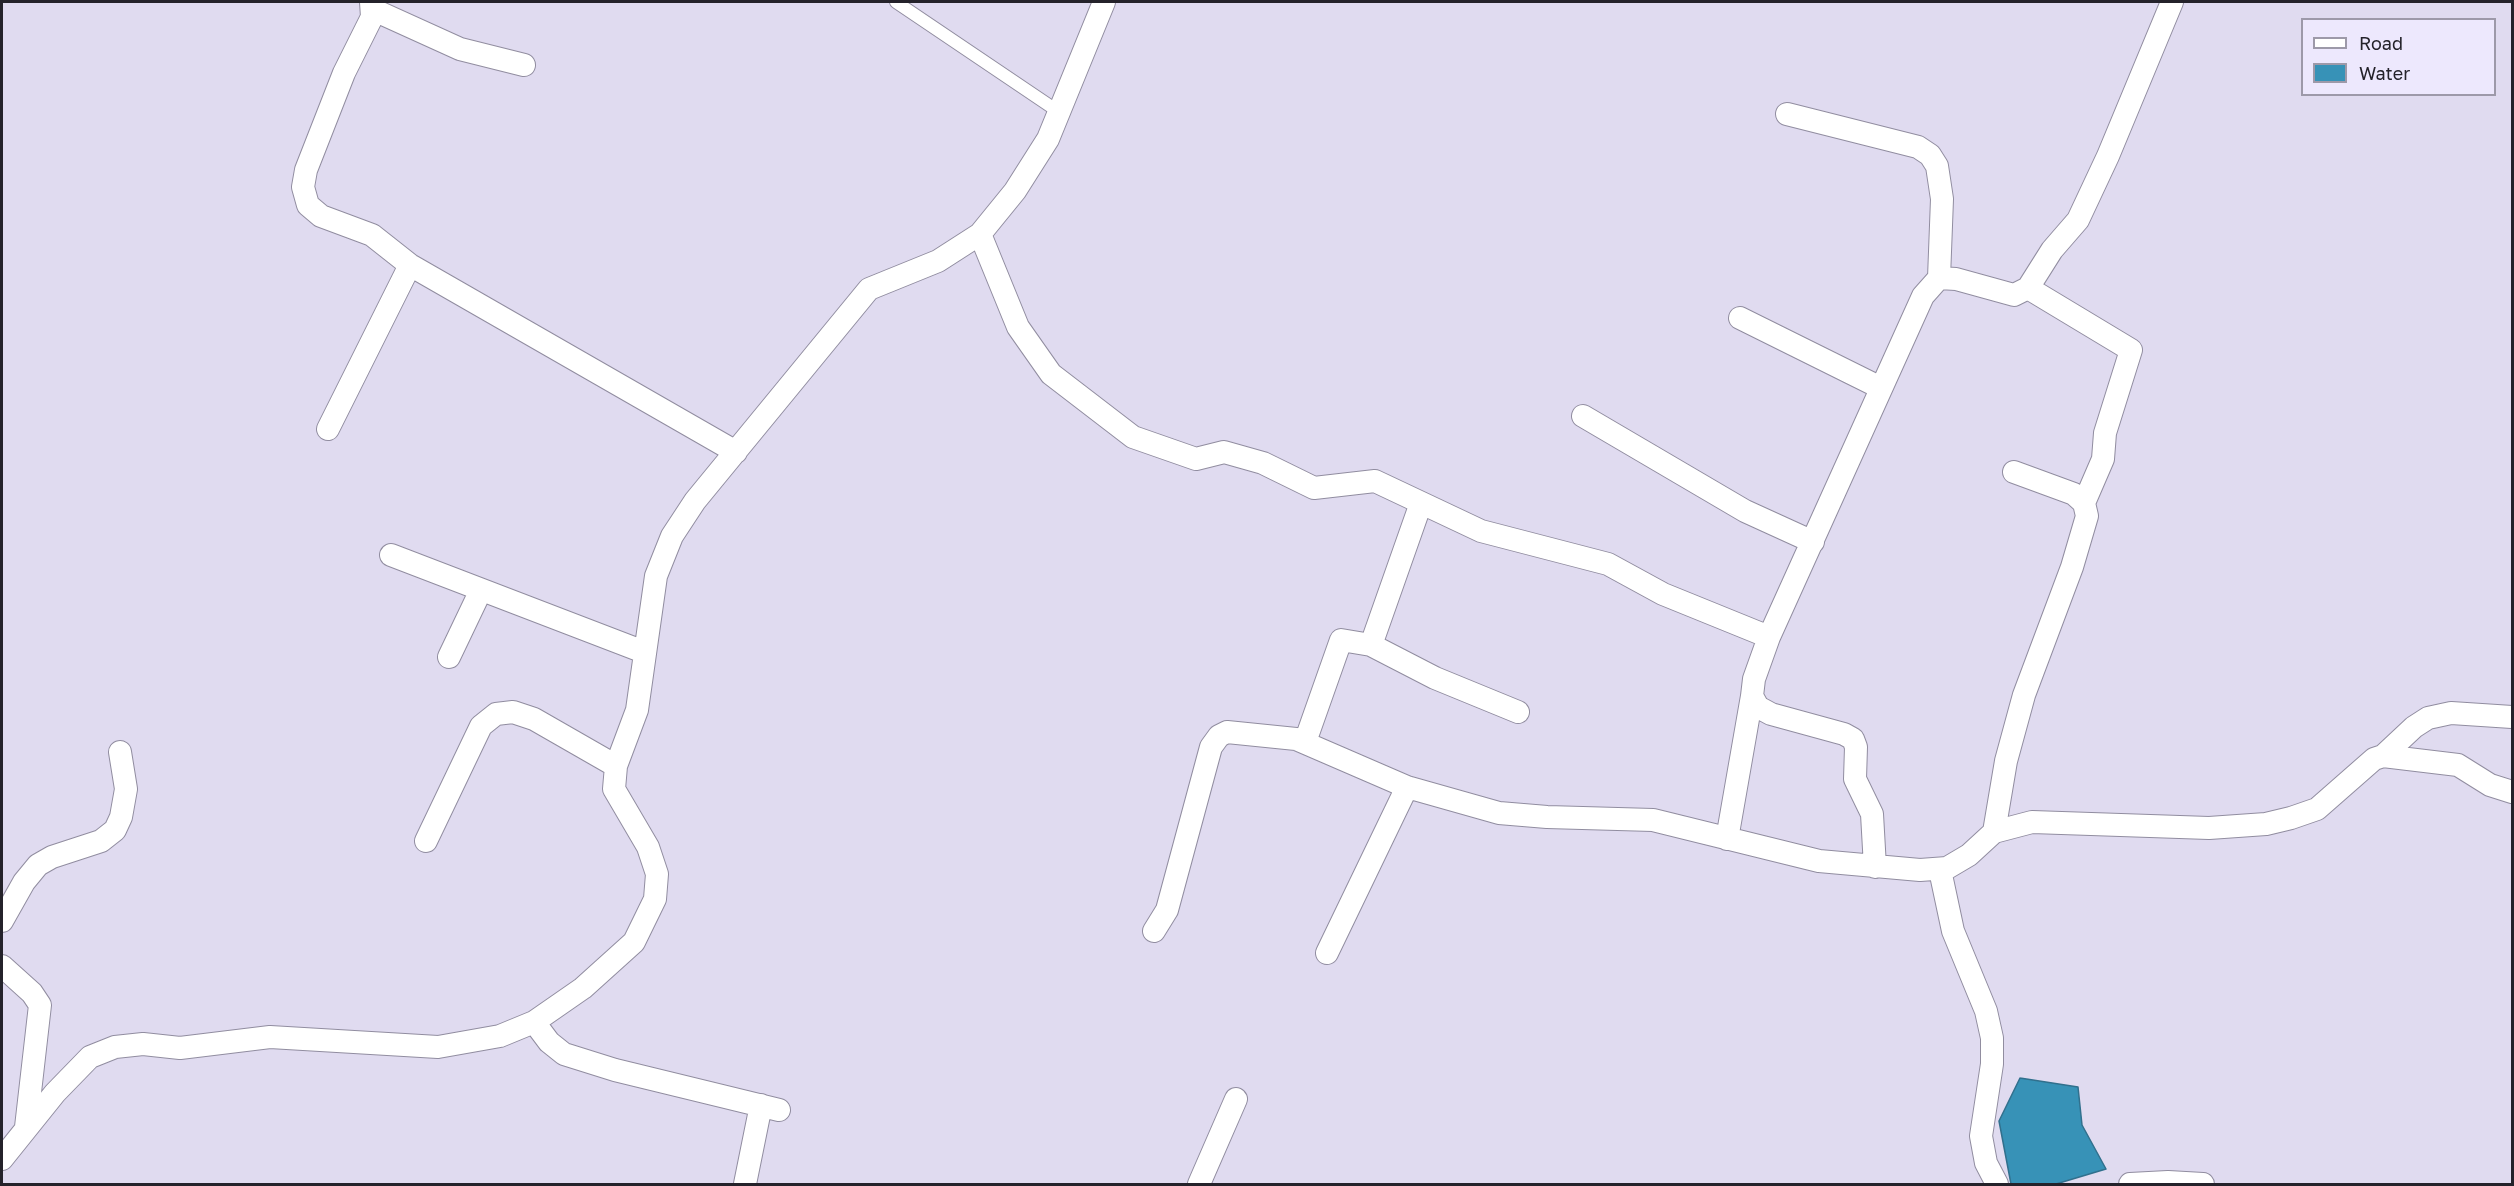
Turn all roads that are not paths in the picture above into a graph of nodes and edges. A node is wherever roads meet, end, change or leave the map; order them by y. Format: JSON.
{"nodes":[{"id":1,"x":896,"y":2,"type":"edge"},
{"id":2,"x":1104,"y":2,"type":"edge"},
{"id":3,"x":2172,"y":2,"type":"edge"},
{"id":4,"x":372,"y":6,"type":"edge"},
{"id":5,"x":524,"y":65,"type":"dead end"},
{"id":6,"x":1059,"y":112,"type":"junction"},
{"id":7,"x":1786,"y":114,"type":"dead end"},
{"id":8,"x":980,"y":234,"type":"junction"},
{"id":9,"x":410,"y":265,"type":"junction"},
{"id":10,"x":1939,"y":278,"type":"junction"},
{"id":11,"x":2028,"y":288,"type":"junction"},
{"id":12,"x":1740,"y":318,"type":"dead end"},
{"id":13,"x":1881,"y":388,"type":"junction"},
{"id":14,"x":1583,"y":416,"type":"dead end"},
{"id":15,"x":328,"y":429,"type":"dead end"},
{"id":16,"x":736,"y":452,"type":"junction"},
{"id":17,"x":2014,"y":472,"type":"dead end"},
{"id":18,"x":1421,"y":503,"type":"junction"},
{"id":19,"x":2084,"y":503,"type":"junction"},
{"id":20,"x":1813,"y":542,"type":"junction"},
{"id":21,"x":391,"y":555,"type":"dead end"},
{"id":22,"x":481,"y":590,"type":"junction"},
{"id":23,"x":1769,"y":637,"type":"junction"},
{"id":24,"x":1371,"y":645,"type":"junction"},
{"id":25,"x":644,"y":652,"type":"junction"},
{"id":26,"x":449,"y":657,"type":"dead end"},
{"id":27,"x":1752,"y":696,"type":"junction"},
{"id":28,"x":1518,"y":712,"type":"dead end"},
{"id":29,"x":2512,"y":717,"type":"edge"},
{"id":30,"x":1305,"y":742,"type":"junction"},
{"id":31,"x":120,"y":752,"type":"dead end"},
{"id":32,"x":2383,"y":756,"type":"junction"},
{"id":33,"x":616,"y":766,"type":"junction"},
{"id":34,"x":1407,"y":786,"type":"junction"},
{"id":35,"x":2512,"y":792,"type":"edge"},
{"id":36,"x":1995,"y":832,"type":"junction"},
{"id":37,"x":1727,"y":839,"type":"junction"},
{"id":38,"x":426,"y":841,"type":"dead end"},
{"id":39,"x":1875,"y":867,"type":"junction"},
{"id":40,"x":1940,"y":870,"type":"junction"},
{"id":41,"x":2,"y":921,"type":"edge"},
{"id":42,"x":1154,"y":931,"type":"dead end"},
{"id":43,"x":1327,"y":953,"type":"dead end"},
{"id":44,"x":2,"y":966,"type":"edge"},
{"id":45,"x":534,"y":1022,"type":"junction"},
{"id":46,"x":1236,"y":1099,"type":"dead end"},
{"id":47,"x":26,"y":1128,"type":"junction"},
{"id":48,"x":2,"y":1159,"type":"edge"},
{"id":49,"x":745,"y":1185,"type":"edge"},
{"id":50,"x":1199,"y":1185,"type":"edge"},
{"id":51,"x":1997,"y":1185,"type":"edge"},
{"id":52,"x":2130,"y":1185,"type":"edge"},
{"id":53,"x":2203,"y":1185,"type":"edge"}],
"edges":[{"from":1,"to":6,"type":"lane"},
{"from":2,"to":6,"type":"street"},
{"from":3,"to":11,"type":"street"},
{"from":4,"to":5,"type":"street"},
{"from":4,"to":9,"type":"street"},
{"from":6,"to":8,"type":"street"},
{"from":7,"to":10,"type":"street"},
{"from":8,"to":16,"type":"street"},
{"from":8,"to":18,"type":"street"},
{"from":9,"to":15,"type":"street"},
{"from":9,"to":16,"type":"street"},
{"from":10,"to":11,"type":"street"},
{"from":10,"to":13,"type":"street"},
{"from":11,"to":19,"type":"street"},
{"from":12,"to":13,"type":"street"},
{"from":13,"to":20,"type":"street"},
{"from":14,"to":20,"type":"street"},
{"from":16,"to":25,"type":"street"},
{"from":17,"to":19,"type":"street"},
{"from":18,"to":23,"type":"street"},
{"from":18,"to":24,"type":"street"},
{"from":19,"to":36,"type":"street"},
{"from":20,"to":23,"type":"street"},
{"from":21,"to":22,"type":"street"},
{"from":22,"to":25,"type":"street"},
{"from":22,"to":26,"type":"street"},
{"from":23,"to":27,"type":"street"},
{"from":24,"to":28,"type":"street"},
{"from":24,"to":30,"type":"street"},
{"from":25,"to":33,"type":"street"},
{"from":27,"to":37,"type":"street"},
{"from":27,"to":39,"type":"street"},
{"from":29,"to":32,"type":"street"},
{"from":30,"to":34,"type":"street"},
{"from":30,"to":42,"type":"street"},
{"from":31,"to":41,"type":"street"},
{"from":32,"to":35,"type":"street"},
{"from":32,"to":36,"type":"street"},
{"from":33,"to":38,"type":"street"},
{"from":33,"to":45,"type":"street"},
{"from":34,"to":37,"type":"street"},
{"from":34,"to":43,"type":"street"},
{"from":36,"to":40,"type":"street"},
{"from":37,"to":39,"type":"street"},
{"from":39,"to":40,"type":"street"},
{"from":40,"to":51,"type":"street"},
{"from":44,"to":47,"type":"street"},
{"from":45,"to":47,"type":"street"},
{"from":45,"to":49,"type":"street"},
{"from":46,"to":50,"type":"street"},
{"from":47,"to":48,"type":"street"},
{"from":52,"to":53,"type":"street"}]}
